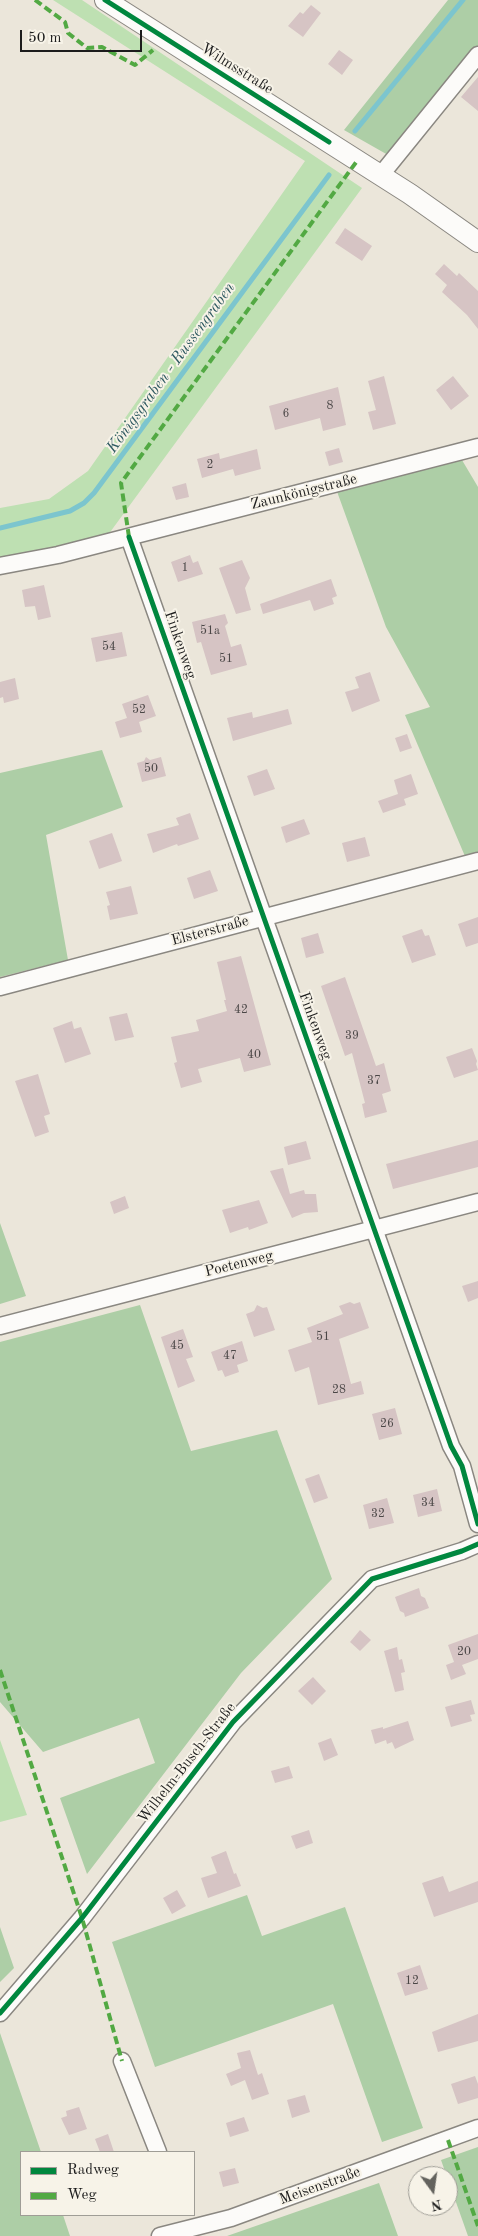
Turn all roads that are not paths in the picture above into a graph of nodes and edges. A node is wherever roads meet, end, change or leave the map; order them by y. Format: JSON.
{"nodes":[{"id":1,"x":105,"y":0,"type":"edge"},
{"id":2,"x":478,"y":55,"type":"edge"},
{"id":3,"x":380,"y":176,"type":"junction"},
{"id":4,"x":478,"y":242,"type":"edge"},
{"id":5,"x":478,"y":448,"type":"edge"},
{"id":6,"x":129,"y":537,"type":"junction"},
{"id":7,"x":0,"y":566,"type":"edge"},
{"id":8,"x":478,"y":861,"type":"edge"},
{"id":9,"x":263,"y":917,"type":"junction"},
{"id":10,"x":0,"y":987,"type":"edge"},
{"id":11,"x":478,"y":1202,"type":"edge"},
{"id":12,"x":374,"y":1230,"type":"junction"},
{"id":13,"x":0,"y":1326,"type":"edge"},
{"id":14,"x":478,"y":1524,"type":"edge"},
{"id":15,"x":478,"y":1544,"type":"edge"},
{"id":16,"x":0,"y":2013,"type":"edge"},
{"id":17,"x":122,"y":2061,"type":"dead end"},
{"id":18,"x":478,"y":2128,"type":"edge"},
{"id":19,"x":158,"y":2151,"type":"edge"},
{"id":20,"x":186,"y":2222,"type":"edge"},
{"id":21,"x":160,"y":2236,"type":"edge"}],
"edges":[{"from":1,"to":3,"type":"street","name":"Wilmsstraße"},
{"from":2,"to":3,"type":"street"},
{"from":3,"to":4,"type":"street","name":"Wilmsstraße"},
{"from":5,"to":6,"type":"street","name":"Zaunkönigstraße"},
{"from":6,"to":7,"type":"street","name":"Zaunkönigstraße"},
{"from":6,"to":9,"type":"street","name":"Finkenweg"},
{"from":8,"to":9,"type":"street","name":"Elsterstraße"},
{"from":9,"to":10,"type":"street","name":"Elsterstraße"},
{"from":9,"to":12,"type":"street","name":"Finkenweg"},
{"from":11,"to":12,"type":"street","name":"Poetenweg"},
{"from":12,"to":13,"type":"street","name":"Poetenweg"},
{"from":12,"to":14,"type":"street","name":"Finkenweg"},
{"from":15,"to":16,"type":"street","name":"Wilhelm-Busch-Straße"},
{"from":17,"to":19,"type":"street"},
{"from":18,"to":20,"type":"street","name":"Meisenstraße"},
{"from":20,"to":21,"type":"street","name":"Meisenstraße"}]}
